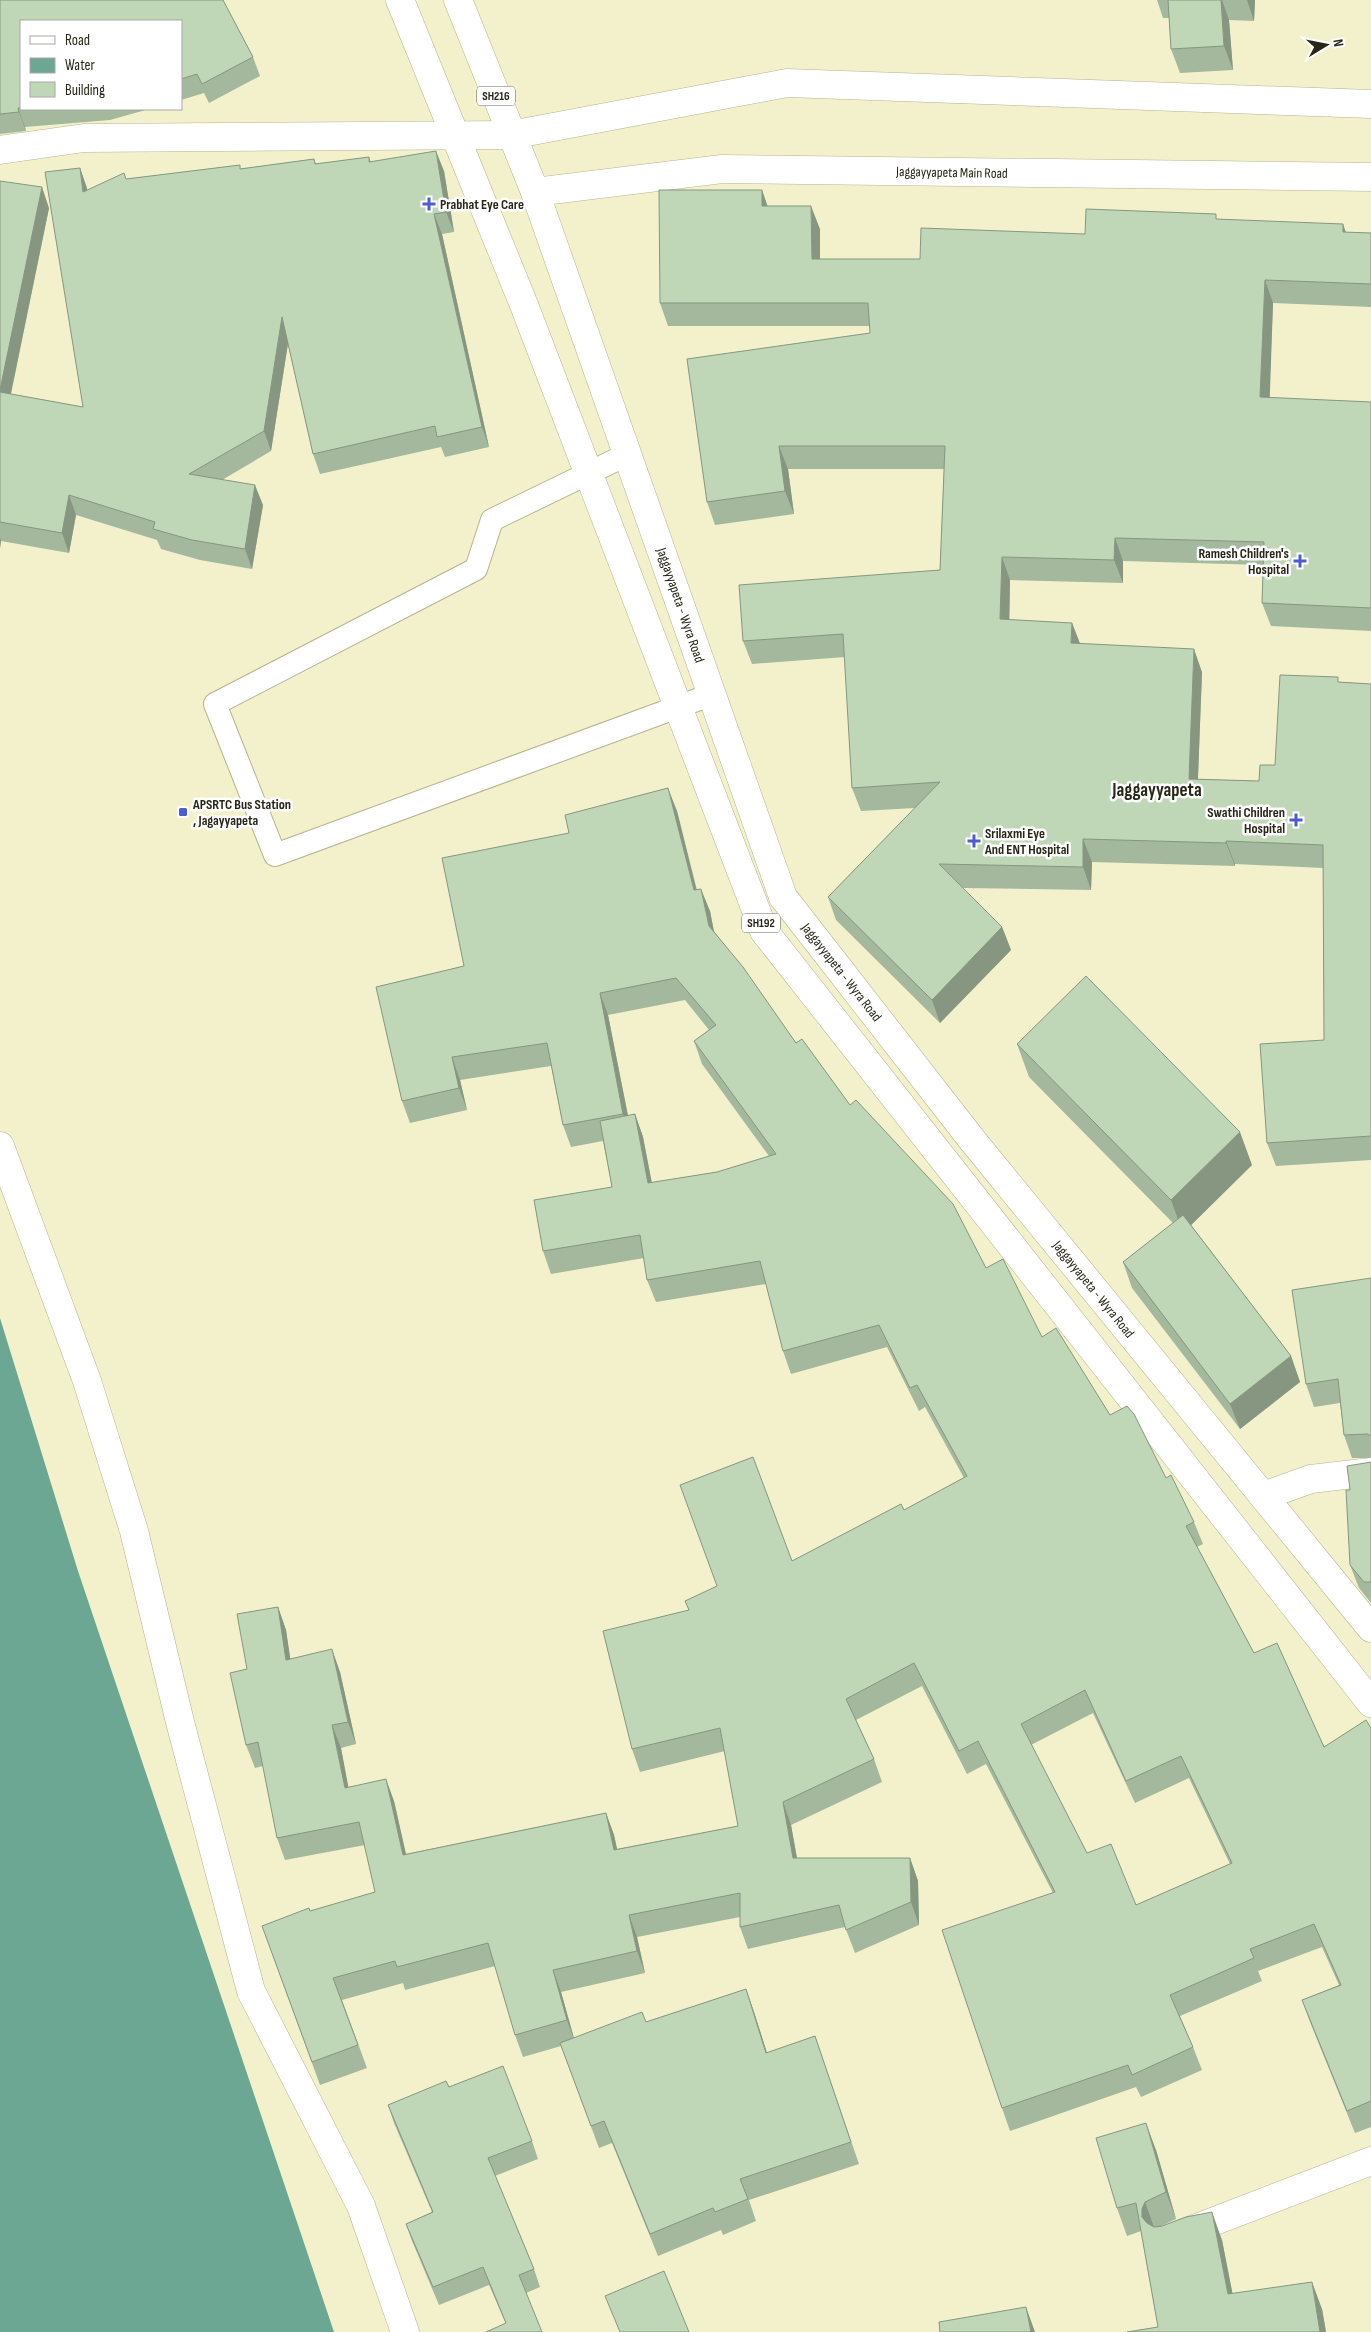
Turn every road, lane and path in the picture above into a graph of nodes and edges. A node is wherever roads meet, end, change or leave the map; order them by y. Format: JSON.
{"nodes":[{"id":1,"x":400,"y":0,"type":"edge"},
{"id":2,"x":458,"y":0,"type":"edge"},
{"id":3,"x":1371,"y":104,"type":"edge"},
{"id":4,"x":455,"y":135,"type":"junction"},
{"id":5,"x":511,"y":135,"type":"junction"},
{"id":6,"x":0,"y":150,"type":"edge"},
{"id":7,"x":1371,"y":177,"type":"edge"},
{"id":8,"x":535,"y":192,"type":"junction"},
{"id":9,"x":628,"y":454,"type":"junction"},
{"id":10,"x":589,"y":472,"type":"junction"},
{"id":11,"x":713,"y":694,"type":"junction"},
{"id":12,"x":679,"y":707,"type":"junction"},
{"id":13,"x":0,"y":1146,"type":"edge"},
{"id":14,"x":1371,"y":1472,"type":"edge"},
{"id":15,"x":1263,"y":1496,"type":"junction"},
{"id":16,"x":1371,"y":1628,"type":"edge"},
{"id":17,"x":1371,"y":1703,"type":"edge"},
{"id":18,"x":1371,"y":2161,"type":"edge"},
{"id":19,"x":1167,"y":2239,"type":"edge"},
{"id":20,"x":405,"y":2332,"type":"edge"}],
"edges":[{"from":1,"to":4,"type":"main road","number":"SH192"},
{"from":2,"to":5,"type":"main road","number":"SH216"},
{"from":3,"to":5,"type":"main road"},
{"from":4,"to":5,"type":"main road"},
{"from":4,"to":6,"type":"main road"},
{"from":4,"to":10,"type":"main road","number":"SH192"},
{"from":5,"to":8,"type":"main road","number":"SH216"},
{"from":7,"to":8,"type":"main road","name":"Jaggayyapeta Main Road"},
{"from":8,"to":9,"type":"main road","name":"Jaggayyapeta - Wyra Road","number":"SH192"},
{"from":9,"to":10,"type":"lane"},
{"from":9,"to":11,"type":"main road","name":"Jaggayyapeta - Wyra Road","number":"SH192"},
{"from":10,"to":12,"type":"main road","number":"SH192"},
{"from":10,"to":12,"type":"lane"},
{"from":11,"to":12,"type":"lane"},
{"from":11,"to":15,"type":"main road","name":"Jaggayyapeta - Wyra Road","number":"SH192"},
{"from":12,"to":17,"type":"main road","number":"SH192"},
{"from":13,"to":20,"type":"main road"},
{"from":14,"to":15,"type":"main road"},
{"from":15,"to":16,"type":"main road","name":"Jaggayyapeta - Wyra Road","number":"SH192"},
{"from":18,"to":19,"type":"main road"}]}
